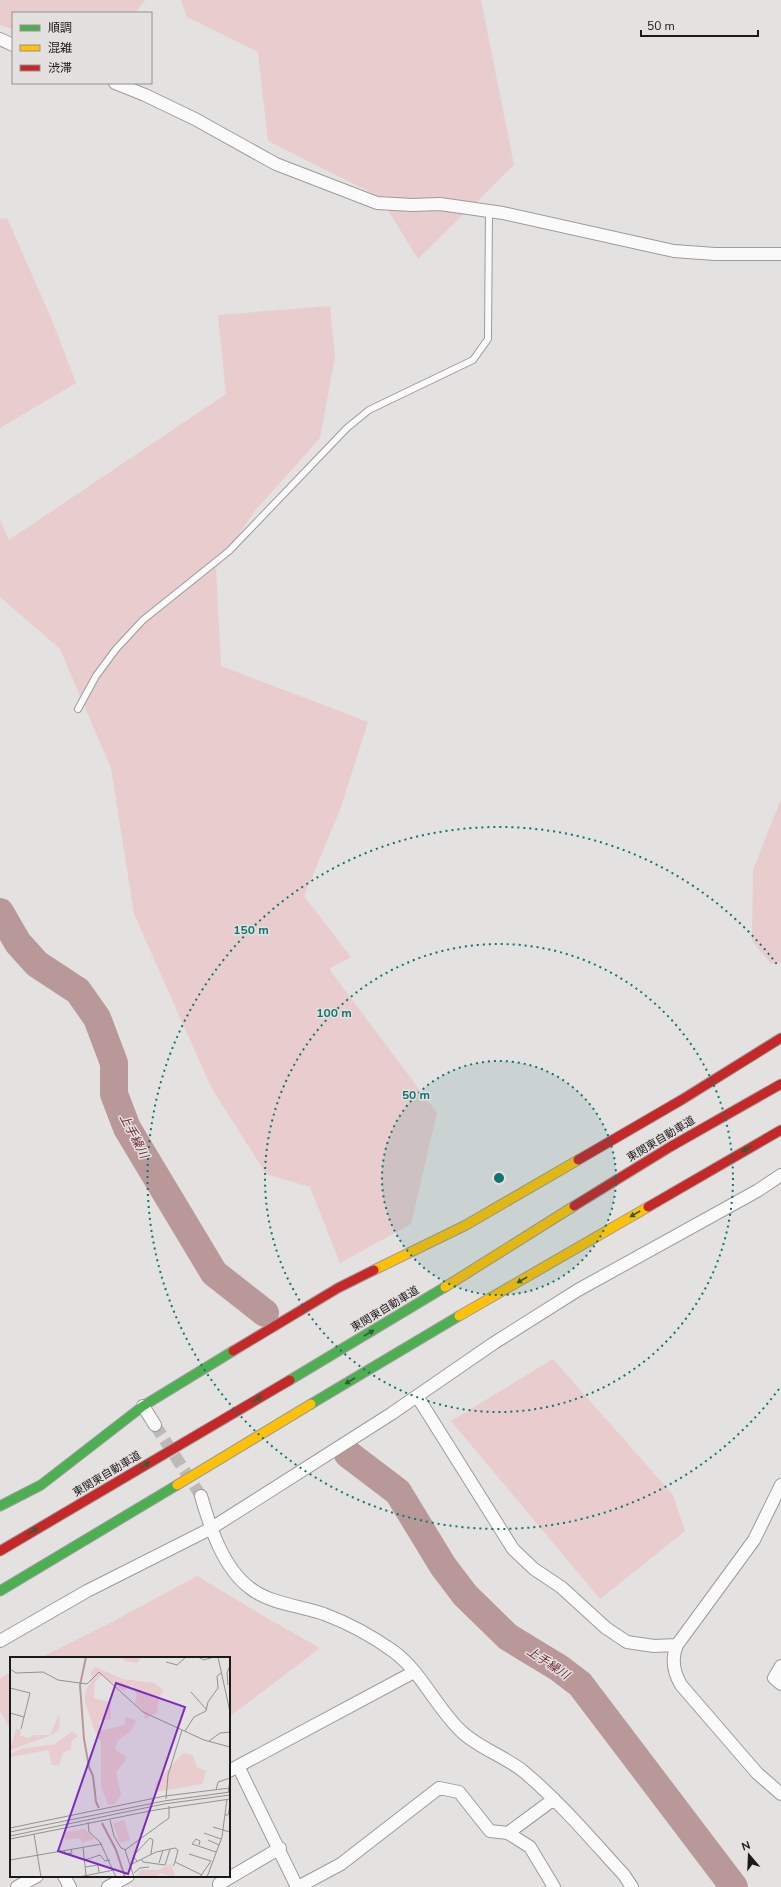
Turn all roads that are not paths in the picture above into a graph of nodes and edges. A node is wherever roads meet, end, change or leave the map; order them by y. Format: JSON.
{"nodes":[{"id":1,"x":0,"y":39,"type":"edge"},
{"id":2,"x":12,"y":44,"type":"edge"},
{"id":3,"x":117,"y":84,"type":"edge"},
{"id":4,"x":489,"y":211,"type":"junction"},
{"id":5,"x":781,"y":254,"type":"edge"},
{"id":6,"x":78,"y":709,"type":"dead end"},
{"id":7,"x":781,"y":1038,"type":"edge"},
{"id":8,"x":781,"y":1084,"type":"edge"},
{"id":9,"x":781,"y":1130,"type":"edge"},
{"id":10,"x":781,"y":1175,"type":"edge"},
{"id":11,"x":418,"y":1396,"type":"junction"},
{"id":12,"x":143,"y":1406,"type":"junction"},
{"id":13,"x":155,"y":1425,"type":"tunnel mouth"},
{"id":14,"x":781,"y":1485,"type":"edge"},
{"id":15,"x":201,"y":1496,"type":"tunnel mouth"},
{"id":16,"x":0,"y":1506,"type":"edge"},
{"id":17,"x":210,"y":1529,"type":"junction"},
{"id":18,"x":0,"y":1551,"type":"edge"},
{"id":19,"x":0,"y":1592,"type":"edge"},
{"id":20,"x":0,"y":1641,"type":"edge"},
{"id":21,"x":677,"y":1645,"type":"junction"},
{"id":22,"x":781,"y":1666,"type":"edge"},
{"id":23,"x":414,"y":1672,"type":"junction"},
{"id":24,"x":781,"y":1684,"type":"edge"},
{"id":25,"x":234,"y":1768,"type":"edge"},
{"id":26,"x":779,"y":1787,"type":"edge"},
{"id":27,"x":554,"y":1799,"type":"junction"},
{"id":28,"x":508,"y":1833,"type":"junction"},
{"id":29,"x":280,"y":1848,"type":"junction"},
{"id":30,"x":35,"y":1877,"type":"edge"},
{"id":31,"x":65,"y":1877,"type":"edge"},
{"id":32,"x":126,"y":1877,"type":"edge"},
{"id":33,"x":219,"y":1884,"type":"dead end"},
{"id":34,"x":17,"y":1887,"type":"edge"},
{"id":35,"x":70,"y":1887,"type":"edge"},
{"id":36,"x":108,"y":1887,"type":"edge"},
{"id":37,"x":297,"y":1887,"type":"edge"},
{"id":38,"x":554,"y":1887,"type":"edge"},
{"id":39,"x":632,"y":1887,"type":"edge"}],
"edges":[{"from":1,"to":2,"type":"street"},
{"from":3,"to":4,"type":"street"},
{"from":4,"to":5,"type":"street"},
{"from":4,"to":6,"type":"lane"},
{"from":7,"to":12,"type":"main road"},
{"from":18,"to":8,"type":"main road","name":"東関東自動車道","one_way":true},
{"from":9,"to":19,"type":"main road","one_way":true},
{"from":10,"to":11,"type":"street"},
{"from":11,"to":17,"type":"street"},
{"from":11,"to":21,"type":"street"},
{"from":12,"to":13,"type":"street"},
{"from":12,"to":16,"type":"main road"},
{"from":14,"to":21,"type":"street"},
{"from":15,"to":17,"type":"street"},
{"from":17,"to":20,"type":"street"},
{"from":17,"to":23,"type":"street"},
{"from":21,"to":26,"type":"street"},
{"from":22,"to":24,"type":"street"},
{"from":23,"to":25,"type":"street"},
{"from":23,"to":27,"type":"street"},
{"from":25,"to":29,"type":"street"},
{"from":27,"to":28,"type":"street"},
{"from":27,"to":39,"type":"street"},
{"from":28,"to":37,"type":"street"},
{"from":28,"to":38,"type":"street"},
{"from":29,"to":33,"type":"street"},
{"from":29,"to":37,"type":"street"},
{"from":30,"to":34,"type":"street"},
{"from":31,"to":35,"type":"street"},
{"from":32,"to":36,"type":"street"}]}
